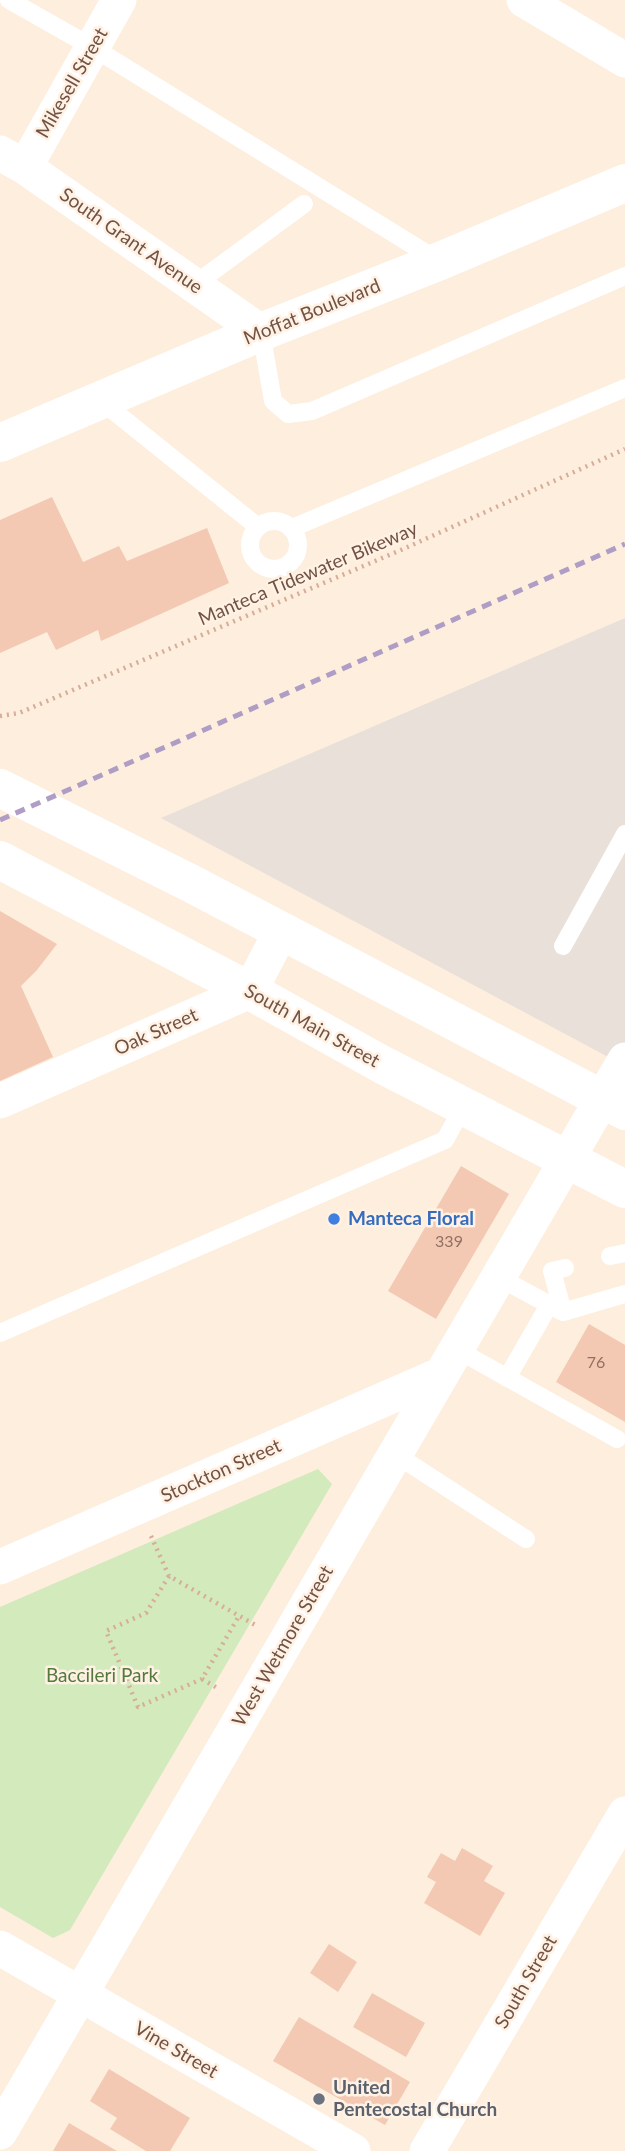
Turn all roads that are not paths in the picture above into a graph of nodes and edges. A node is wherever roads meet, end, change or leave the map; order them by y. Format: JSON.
{"nodes":[{"id":1,"x":9,"y":0,"type":"edge"},
{"id":2,"x":119,"y":0,"type":"edge"},
{"id":3,"x":524,"y":0,"type":"edge"},
{"id":4,"x":92,"y":47,"type":"junction"},
{"id":5,"x":625,"y":60,"type":"edge"},
{"id":6,"x":12,"y":160,"type":"edge"},
{"id":7,"x":625,"y":183,"type":"edge"},
{"id":8,"x":304,"y":204,"type":"dead end"},
{"id":9,"x":440,"y":261,"type":"junction"},
{"id":10,"x":625,"y":276,"type":"edge"},
{"id":11,"x":194,"y":285,"type":"junction"},
{"id":12,"x":261,"y":332,"type":"junction"},
{"id":13,"x":625,"y":388,"type":"edge"},
{"id":14,"x":100,"y":400,"type":"junction"},
{"id":15,"x":0,"y":443,"type":"edge"},
{"id":16,"x":258,"y":527,"type":"junction"},
{"id":17,"x":292,"y":528,"type":"junction"},
{"id":18,"x":0,"y":788,"type":"edge"},
{"id":19,"x":625,"y":834,"type":"edge"},
{"id":20,"x":0,"y":860,"type":"edge"},
{"id":21,"x":281,"y":930,"type":"junction"},
{"id":22,"x":563,"y":946,"type":"dead end"},
{"id":23,"x":250,"y":991,"type":"junction"},
{"id":24,"x":625,"y":1060,"type":"edge"},
{"id":25,"x":0,"y":1101,"type":"edge"},
{"id":26,"x":614,"y":1105,"type":"edge"},
{"id":27,"x":463,"y":1107,"type":"junction"},
{"id":28,"x":567,"y":1160,"type":"junction"},
{"id":29,"x":625,"y":1189,"type":"edge"},
{"id":30,"x":565,"y":1268,"type":"dead end"},
{"id":31,"x":498,"y":1277,"type":"junction"},
{"id":32,"x":625,"y":1294,"type":"edge"},
{"id":33,"x":556,"y":1308,"type":"junction"},
{"id":34,"x":0,"y":1333,"type":"edge"},
{"id":35,"x":449,"y":1362,"type":"junction"},
{"id":36,"x":507,"y":1378,"type":"junction"},
{"id":37,"x":617,"y":1439,"type":"dead end"},
{"id":38,"x":395,"y":1454,"type":"junction"},
{"id":39,"x":526,"y":1539,"type":"dead end"},
{"id":40,"x":0,"y":1567,"type":"edge"},
{"id":41,"x":625,"y":1814,"type":"edge"},
{"id":42,"x":0,"y":1948,"type":"edge"},
{"id":43,"x":80,"y":1995,"type":"junction"},
{"id":44,"x":0,"y":2132,"type":"edge"},
{"id":45,"x":353,"y":2151,"type":"edge"},
{"id":46,"x":427,"y":2151,"type":"edge"}],
"edges":[{"from":1,"to":4,"type":"lane"},
{"from":2,"to":4,"type":"street","name":"Mikesell Street"},
{"from":3,"to":5,"type":"street"},
{"from":4,"to":6,"type":"street","name":"Mikesell Street"},
{"from":4,"to":9,"type":"lane"},
{"from":6,"to":11,"type":"street","name":"South Grant Avenue"},
{"from":7,"to":9,"type":"main road","name":"Moffat Boulevard"},
{"from":8,"to":11,"type":"lane"},
{"from":9,"to":12,"type":"main road","name":"Moffat Boulevard"},
{"from":10,"to":12,"type":"lane"},
{"from":11,"to":12,"type":"street","name":"South Grant Avenue"},
{"from":12,"to":14,"type":"main road","name":"Moffat Boulevard"},
{"from":13,"to":17,"type":"lane"},
{"from":14,"to":15,"type":"main road","name":"Moffat Boulevard"},
{"from":14,"to":16,"type":"lane"},
{"from":16,"to":17,"type":"lane"},
{"from":16,"to":17,"type":"lane"},
{"from":18,"to":21,"type":"main road"},
{"from":19,"to":22,"type":"lane"},
{"from":20,"to":23,"type":"main road","name":"South Main Street"},
{"from":21,"to":23,"type":"street"},
{"from":21,"to":26,"type":"main road"},
{"from":23,"to":25,"type":"street","name":"Oak Street"},
{"from":23,"to":27,"type":"main road","name":"South Main Street"},
{"from":24,"to":26,"type":"street","name":"West Wetmore Street"},
{"from":26,"to":28,"type":"street","name":"West Wetmore Street"},
{"from":27,"to":28,"type":"main road","name":"South Main Street"},
{"from":27,"to":34,"type":"lane"},
{"from":28,"to":29,"type":"main road","name":"South Main Street"},
{"from":28,"to":31,"type":"street","name":"West Wetmore Street"},
{"from":30,"to":33,"type":"lane"},
{"from":31,"to":33,"type":"lane"},
{"from":31,"to":35,"type":"street","name":"West Wetmore Street"},
{"from":32,"to":33,"type":"lane"},
{"from":33,"to":36,"type":"lane"},
{"from":35,"to":36,"type":"lane"},
{"from":35,"to":38,"type":"street","name":"West Wetmore Street"},
{"from":35,"to":40,"type":"street","name":"Stockton Street"},
{"from":36,"to":37,"type":"lane"},
{"from":38,"to":39,"type":"lane"},
{"from":38,"to":43,"type":"street","name":"West Wetmore Street"},
{"from":41,"to":46,"type":"street","name":"South Street"},
{"from":42,"to":43,"type":"street","name":"Vine Street"},
{"from":43,"to":44,"type":"street","name":"West Wetmore Street"},
{"from":43,"to":45,"type":"street","name":"Vine Street"}]}
